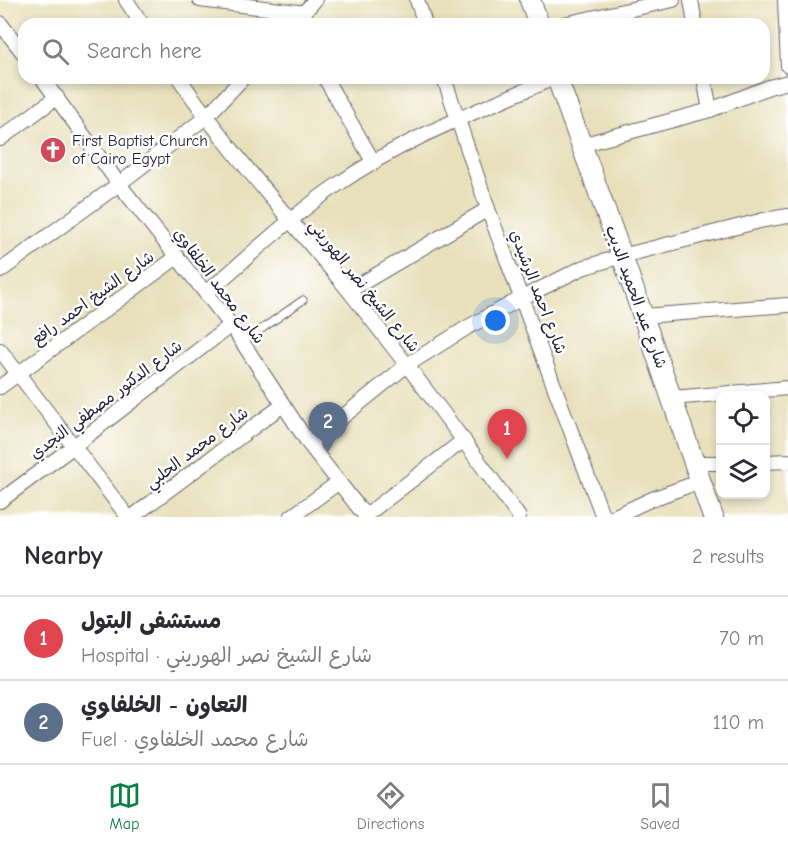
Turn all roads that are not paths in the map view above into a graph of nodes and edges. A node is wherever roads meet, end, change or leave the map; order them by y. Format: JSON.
{"nodes":[{"id":1,"x":126,"y":0,"type":"edge"},
{"id":2,"x":200,"y":0,"type":"edge"},
{"id":3,"x":315,"y":0,"type":"edge"},
{"id":4,"x":417,"y":0,"type":"edge"},
{"id":5,"x":530,"y":0,"type":"edge"},
{"id":6,"x":673,"y":0,"type":"edge"},
{"id":7,"x":691,"y":0,"type":"edge"},
{"id":8,"x":785,"y":0,"type":"edge"},
{"id":9,"x":305,"y":13,"type":"junction"},
{"id":10,"x":138,"y":18,"type":"edge"},
{"id":11,"x":300,"y":18,"type":"edge"},
{"id":12,"x":423,"y":18,"type":"edge"},
{"id":13,"x":537,"y":18,"type":"edge"},
{"id":14,"x":591,"y":18,"type":"edge"},
{"id":15,"x":694,"y":18,"type":"edge"},
{"id":16,"x":0,"y":22,"type":"edge"},
{"id":17,"x":18,"y":46,"type":"edge"},
{"id":18,"x":788,"y":66,"type":"edge"},
{"id":19,"x":788,"y":82,"type":"edge"},
{"id":20,"x":47,"y":84,"type":"edge"},
{"id":21,"x":183,"y":84,"type":"edge"},
{"id":22,"x":237,"y":84,"type":"edge"},
{"id":23,"x":328,"y":84,"type":"edge"},
{"id":24,"x":446,"y":84,"type":"edge"},
{"id":25,"x":541,"y":84,"type":"edge"},
{"id":26,"x":557,"y":84,"type":"edge"},
{"id":27,"x":705,"y":84,"type":"edge"},
{"id":28,"x":57,"y":97,"type":"junction"},
{"id":29,"x":710,"y":110,"type":"junction"},
{"id":30,"x":206,"y":117,"type":"junction"},
{"id":31,"x":458,"y":120,"type":"junction"},
{"id":32,"x":0,"y":139,"type":"edge"},
{"id":33,"x":581,"y":145,"type":"junction"},
{"id":34,"x":374,"y":162,"type":"junction"},
{"id":35,"x":119,"y":184,"type":"junction"},
{"id":36,"x":488,"y":208,"type":"junction"},
{"id":37,"x":788,"y":216,"type":"edge"},
{"id":38,"x":291,"y":221,"type":"junction"},
{"id":39,"x":622,"y":255,"type":"junction"},
{"id":40,"x":177,"y":257,"type":"junction"},
{"id":41,"x":0,"y":271,"type":"edge"},
{"id":42,"x":349,"y":291,"type":"junction"},
{"id":43,"x":206,"y":293,"type":"junction"},
{"id":44,"x":522,"y":298,"type":"junction"},
{"id":45,"x":303,"y":300,"type":"dead end"},
{"id":46,"x":788,"y":305,"type":"edge"},
{"id":47,"x":643,"y":316,"type":"junction"},
{"id":48,"x":231,"y":325,"type":"junction"},
{"id":49,"x":243,"y":342,"type":"junction"},
{"id":50,"x":0,"y":350,"type":"edge"},
{"id":51,"x":406,"y":365,"type":"junction"},
{"id":52,"x":18,"y":374,"type":"junction"},
{"id":53,"x":0,"y":387,"type":"edge"},
{"id":54,"x":788,"y":388,"type":"edge"},
{"id":55,"x":672,"y":398,"type":"junction"},
{"id":56,"x":283,"y":405,"type":"junction"},
{"id":57,"x":464,"y":440,"type":"junction"},
{"id":58,"x":309,"y":444,"type":"junction"},
{"id":59,"x":74,"y":446,"type":"junction"},
{"id":60,"x":788,"y":461,"type":"edge"},
{"id":61,"x":770,"y":462,"type":"edge"},
{"id":62,"x":716,"y":465,"type":"edge"},
{"id":63,"x":698,"y":472,"type":"junction"},
{"id":64,"x":339,"y":482,"type":"junction"},
{"id":65,"x":0,"y":501,"type":"edge"},
{"id":66,"x":365,"y":516,"type":"edge"},
{"id":67,"x":130,"y":517,"type":"edge"},
{"id":68,"x":291,"y":517,"type":"edge"},
{"id":69,"x":519,"y":517,"type":"edge"},
{"id":70,"x":603,"y":517,"type":"edge"},
{"id":71,"x":613,"y":517,"type":"edge"},
{"id":72,"x":713,"y":517,"type":"edge"}],
"edges":[{"from":1,"to":10,"type":"street"},
{"from":2,"to":9,"type":"street"},
{"from":3,"to":9,"type":"street"},
{"from":4,"to":12,"type":"street"},
{"from":5,"to":13,"type":"street"},
{"from":6,"to":14,"type":"street"},
{"from":7,"to":15,"type":"street"},
{"from":8,"to":18,"type":"street"},
{"from":9,"to":11,"type":"street"},
{"from":16,"to":17,"type":"street"},
{"from":19,"to":29,"type":"street"},
{"from":20,"to":28,"type":"street","name":"شارع محمد الخلفاوي"},
{"from":21,"to":30,"type":"street","name":"شارع الشيخ نصر الهوريني"},
{"from":22,"to":30,"type":"street"},
{"from":23,"to":34,"type":"street"},
{"from":24,"to":31,"type":"street","name":"شارع احمد الرشيدي"},
{"from":25,"to":31,"type":"street"},
{"from":26,"to":33,"type":"street","name":"شارع عبد الحميد الديب"},
{"from":27,"to":29,"type":"street"},
{"from":28,"to":32,"type":"street"},
{"from":28,"to":35,"type":"street","name":"شارع محمد الخلفاوي"},
{"from":29,"to":33,"type":"street"},
{"from":30,"to":35,"type":"street"},
{"from":30,"to":38,"type":"street","name":"شارع الشيخ نصر الهوريني"},
{"from":31,"to":34,"type":"street"},
{"from":31,"to":36,"type":"street","name":"شارع احمد الرشيدي"},
{"from":33,"to":39,"type":"street","name":"شارع عبد الحميد الديب"},
{"from":34,"to":38,"type":"street"},
{"from":35,"to":40,"type":"street","name":"شارع محمد الخلفاوي"},
{"from":35,"to":41,"type":"street"},
{"from":36,"to":42,"type":"street"},
{"from":36,"to":44,"type":"street","name":"شارع احمد الرشيدي"},
{"from":37,"to":39,"type":"street"},
{"from":38,"to":42,"type":"street","name":"شارع الشيخ نصر الهوريني"},
{"from":38,"to":43,"type":"street"},
{"from":39,"to":44,"type":"street"},
{"from":39,"to":47,"type":"street","name":"شارع عبد الحميد الديب"},
{"from":40,"to":43,"type":"street","name":"شارع محمد الخلفاوي"},
{"from":40,"to":52,"type":"street","name":"شارع الشيخ احمد رافع"},
{"from":42,"to":51,"type":"street","name":"شارع الشيخ نصر الهوريني"},
{"from":43,"to":48,"type":"street","name":"شارع محمد الخلفاوي"},
{"from":44,"to":51,"type":"street"},
{"from":44,"to":70,"type":"street","name":"شارع احمد الرشيدي"},
{"from":45,"to":49,"type":"lane"},
{"from":46,"to":47,"type":"street"},
{"from":47,"to":55,"type":"street","name":"شارع عبد الحميد الديب"},
{"from":48,"to":49,"type":"street","name":"شارع محمد الخلفاوي"},
{"from":48,"to":59,"type":"street","name":"شارع الدكتور مصطفي النجدي"},
{"from":49,"to":56,"type":"street","name":"شارع محمد الخلفاوي"},
{"from":50,"to":52,"type":"street"},
{"from":51,"to":57,"type":"street","name":"شارع الشيخ نصر الهوريني"},
{"from":51,"to":58,"type":"street"},
{"from":52,"to":53,"type":"street","name":"شارع الشيخ احمد رافع"},
{"from":52,"to":59,"type":"street"},
{"from":54,"to":55,"type":"street"},
{"from":55,"to":63,"type":"street","name":"شارع عبد الحميد الديب"},
{"from":56,"to":58,"type":"street","name":"شارع محمد الخلفاوي"},
{"from":56,"to":67,"type":"street","name":"شارع محمد الحلبي"},
{"from":57,"to":66,"type":"street"},
{"from":57,"to":69,"type":"street","name":"شارع الشيخ نصر الهوريني"},
{"from":58,"to":64,"type":"street","name":"شارع محمد الخلفاوي"},
{"from":59,"to":65,"type":"street","name":"شارع الدكتور مصطفي النجدي"},
{"from":59,"to":67,"type":"street"},
{"from":60,"to":61,"type":"street"},
{"from":62,"to":63,"type":"street"},
{"from":63,"to":71,"type":"street"},
{"from":63,"to":72,"type":"street","name":"شارع عبد الحميد الديب"},
{"from":64,"to":66,"type":"street","name":"شارع محمد الخلفاوي"},
{"from":64,"to":68,"type":"street"}]}
